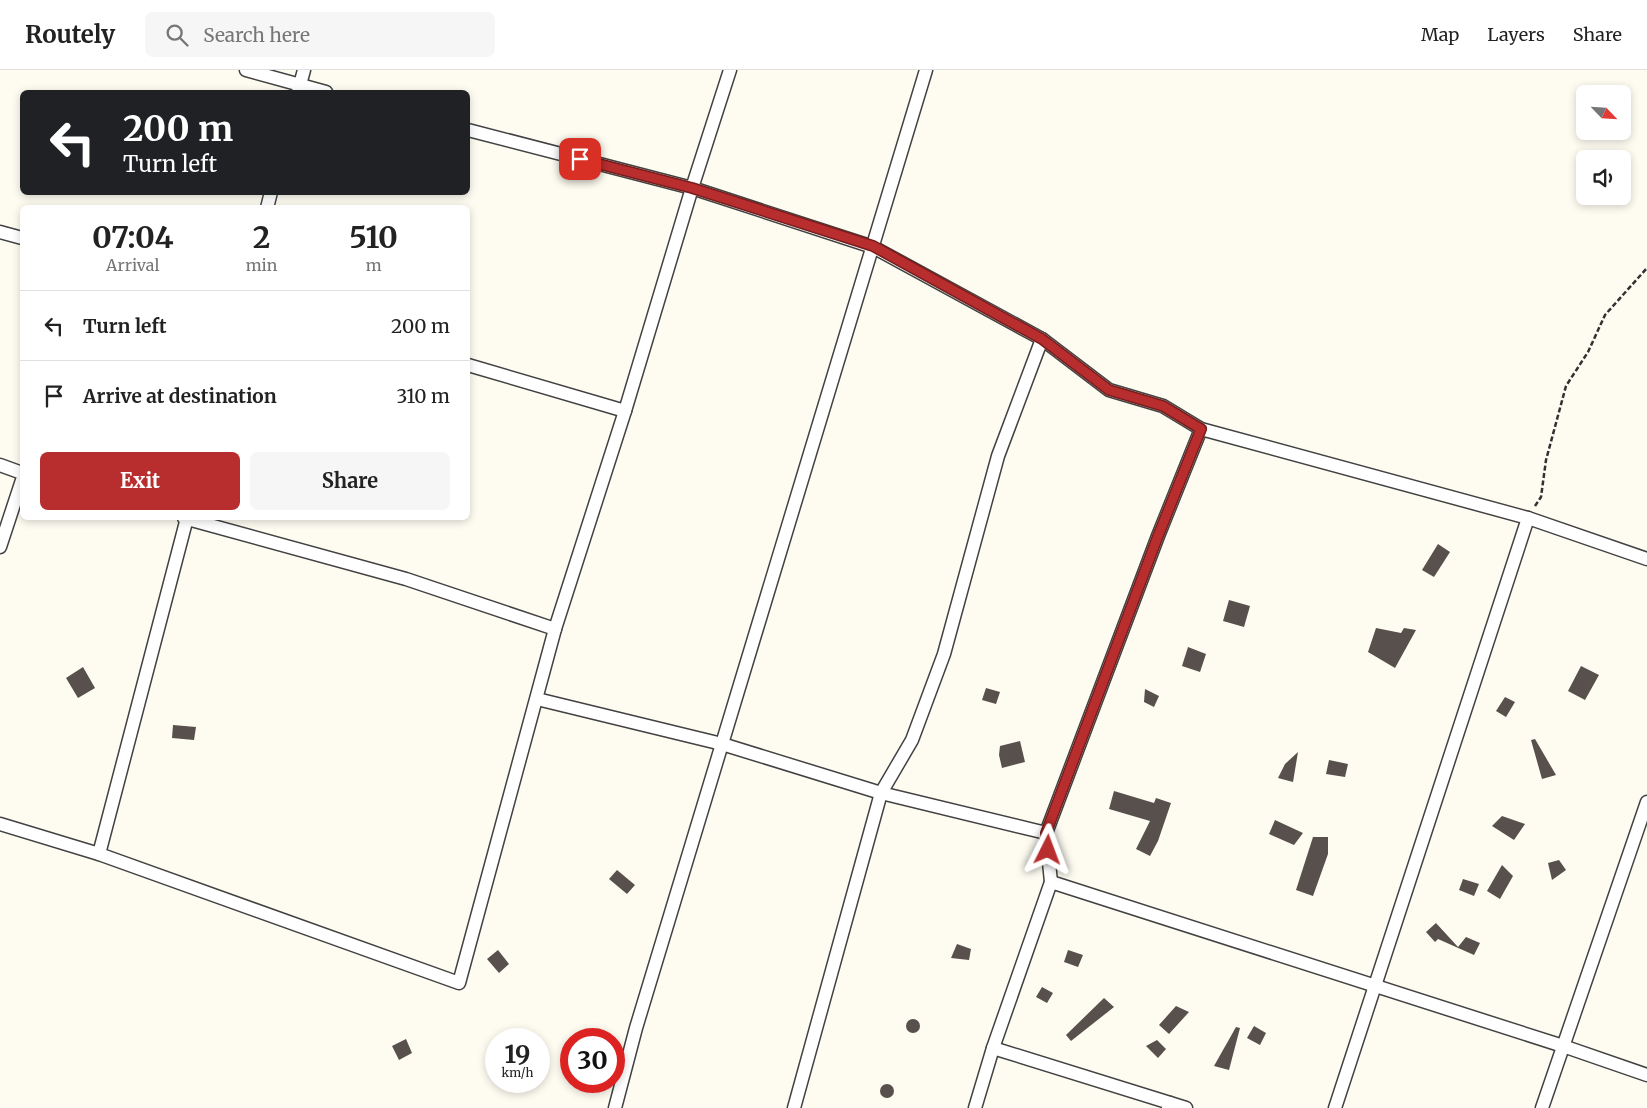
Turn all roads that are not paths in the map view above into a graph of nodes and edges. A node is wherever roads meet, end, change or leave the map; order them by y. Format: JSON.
{"nodes":[{"id":1,"x":246,"y":70,"type":"edge"},
{"id":2,"x":304,"y":70,"type":"edge"},
{"id":3,"x":730,"y":70,"type":"edge"},
{"id":4,"x":926,"y":70,"type":"edge"},
{"id":5,"x":298,"y":89,"type":"edge"},
{"id":6,"x":470,"y":131,"type":"edge"},
{"id":7,"x":692,"y":188,"type":"junction"},
{"id":8,"x":0,"y":232,"type":"edge"},
{"id":9,"x":20,"y":237,"type":"edge"},
{"id":10,"x":873,"y":246,"type":"junction"},
{"id":11,"x":1042,"y":339,"type":"junction"},
{"id":12,"x":470,"y":366,"type":"edge"},
{"id":13,"x":625,"y":411,"type":"junction"},
{"id":14,"x":1201,"y":429,"type":"junction"},
{"id":15,"x":0,"y":465,"type":"edge"},
{"id":16,"x":20,"y":472,"type":"edge"},
{"id":17,"x":20,"y":486,"type":"edge"},
{"id":18,"x":1528,"y":518,"type":"junction"},
{"id":19,"x":185,"y":520,"type":"edge"},
{"id":20,"x":193,"y":520,"type":"edge"},
{"id":21,"x":0,"y":548,"type":"edge"},
{"id":22,"x":1647,"y":559,"type":"edge"},
{"id":23,"x":554,"y":629,"type":"junction"},
{"id":24,"x":537,"y":699,"type":"junction"},
{"id":25,"x":722,"y":744,"type":"junction"},
{"id":26,"x":881,"y":793,"type":"junction"},
{"id":27,"x":1647,"y":802,"type":"edge"},
{"id":28,"x":0,"y":824,"type":"edge"},
{"id":29,"x":1046,"y":833,"type":"junction"},
{"id":30,"x":99,"y":854,"type":"junction"},
{"id":31,"x":1051,"y":882,"type":"junction"},
{"id":32,"x":1374,"y":985,"type":"junction"},
{"id":33,"x":1563,"y":1046,"type":"junction"},
{"id":34,"x":993,"y":1048,"type":"junction"},
{"id":35,"x":1647,"y":1075,"type":"edge"},
{"id":36,"x":1169,"y":1105,"type":"edge"},
{"id":37,"x":616,"y":1108,"type":"edge"},
{"id":38,"x":794,"y":1108,"type":"edge"},
{"id":39,"x":975,"y":1108,"type":"edge"},
{"id":40,"x":1186,"y":1108,"type":"edge"},
{"id":41,"x":1335,"y":1108,"type":"edge"},
{"id":42,"x":1542,"y":1108,"type":"edge"}],
"edges":[{"from":1,"to":5,"type":"street"},
{"from":2,"to":5,"type":"street"},
{"from":3,"to":7,"type":"street"},
{"from":4,"to":10,"type":"street"},
{"from":6,"to":7,"type":"street"},
{"from":7,"to":10,"type":"street"},
{"from":7,"to":13,"type":"street"},
{"from":8,"to":9,"type":"street"},
{"from":10,"to":11,"type":"street"},
{"from":10,"to":25,"type":"street"},
{"from":11,"to":14,"type":"street"},
{"from":11,"to":26,"type":"street"},
{"from":12,"to":13,"type":"street"},
{"from":13,"to":23,"type":"street"},
{"from":14,"to":18,"type":"street"},
{"from":14,"to":29,"type":"street"},
{"from":15,"to":16,"type":"street"},
{"from":17,"to":21,"type":"street"},
{"from":18,"to":22,"type":"street"},
{"from":18,"to":32,"type":"street"},
{"from":19,"to":30,"type":"street"},
{"from":20,"to":23,"type":"street"},
{"from":23,"to":24,"type":"street"},
{"from":24,"to":25,"type":"street"},
{"from":24,"to":30,"type":"street"},
{"from":25,"to":26,"type":"street"},
{"from":25,"to":37,"type":"street"},
{"from":26,"to":29,"type":"street"},
{"from":26,"to":38,"type":"street"},
{"from":27,"to":33,"type":"street"},
{"from":28,"to":30,"type":"street"},
{"from":29,"to":31,"type":"street"},
{"from":31,"to":32,"type":"street"},
{"from":31,"to":34,"type":"street"},
{"from":32,"to":33,"type":"street"},
{"from":32,"to":41,"type":"street"},
{"from":33,"to":35,"type":"street"},
{"from":33,"to":42,"type":"street"},
{"from":34,"to":36,"type":"street"},
{"from":34,"to":39,"type":"street"},
{"from":36,"to":40,"type":"street"}]}
